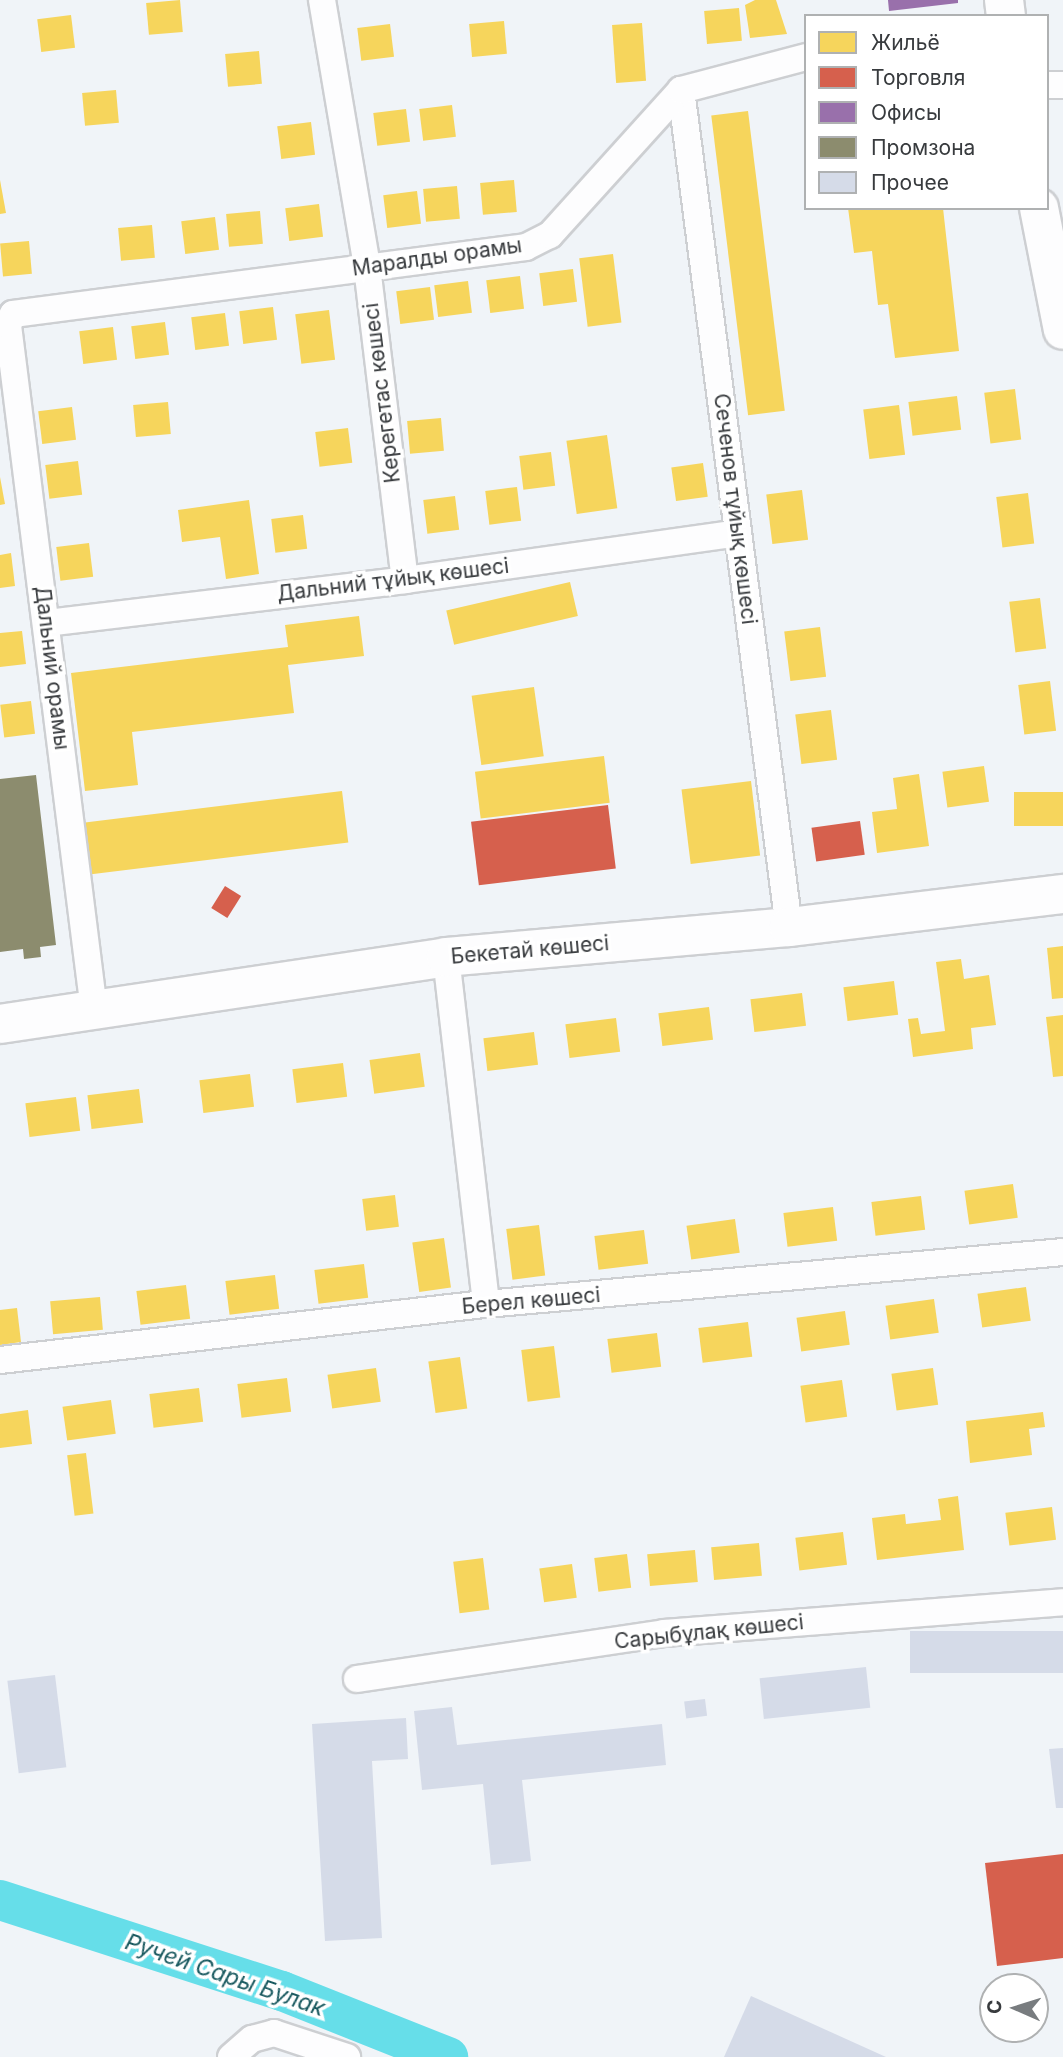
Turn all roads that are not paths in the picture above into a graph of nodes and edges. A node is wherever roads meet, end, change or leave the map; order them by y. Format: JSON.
{"nodes":[{"id":1,"x":322,"y":0,"type":"edge"},
{"id":2,"x":804,"y":58,"type":"edge"},
{"id":3,"x":681,"y":90,"type":"junction"},
{"id":4,"x":1039,"y":210,"type":"edge"},
{"id":5,"x":367,"y":267,"type":"junction"},
{"id":6,"x":8,"y":325,"type":"joint"},
{"id":7,"x":1063,"y":330,"type":"edge"},
{"id":8,"x":738,"y":533,"type":"junction"},
{"id":9,"x":405,"y":580,"type":"junction"},
{"id":10,"x":46,"y":623,"type":"junction"},
{"id":11,"x":1063,"y":894,"type":"edge"},
{"id":12,"x":789,"y":928,"type":"junction"},
{"id":13,"x":446,"y":957,"type":"junction"},
{"id":14,"x":94,"y":1010,"type":"junction"},
{"id":15,"x":0,"y":1024,"type":"edge"},
{"id":16,"x":1063,"y":1252,"type":"edge"},
{"id":17,"x":486,"y":1304,"type":"junction"},
{"id":18,"x":0,"y":1360,"type":"edge"},
{"id":19,"x":1063,"y":1602,"type":"edge"},
{"id":20,"x":357,"y":1679,"type":"dead end"},
{"id":21,"x":231,"y":2057,"type":"edge"},
{"id":22,"x":347,"y":2057,"type":"edge"}],
"edges":[{"from":1,"to":5,"type":"street","name":"Керегетас көшесі"},
{"from":2,"to":3,"type":"street"},
{"from":3,"to":5,"type":"street","name":"Маралды орамы"},
{"from":3,"to":8,"type":"street","name":"Сеченов тұйық көшесі"},
{"from":4,"to":7,"type":"street"},
{"from":5,"to":6,"type":"street","name":"Маралды орамы"},
{"from":5,"to":9,"type":"street","name":"Керегетас көшесі"},
{"from":6,"to":10,"type":"street","name":"Дальний орамы"},
{"from":8,"to":9,"type":"street","name":"Дальний тұйық көшесі"},
{"from":8,"to":12,"type":"street","name":"Сеченов тұйық көшесі"},
{"from":9,"to":10,"type":"street","name":"Дальний тұйық көшесі"},
{"from":10,"to":14,"type":"street","name":"Дальний орамы"},
{"from":11,"to":12,"type":"street","name":"Бекетай көшесі"},
{"from":12,"to":13,"type":"street","name":"Бекетай көшесі"},
{"from":13,"to":14,"type":"street","name":"Бекетай көшесі"},
{"from":13,"to":17,"type":"street"},
{"from":14,"to":15,"type":"street","name":"Бекетай көшесі"},
{"from":16,"to":17,"type":"street","name":"Берел көшесі"},
{"from":17,"to":18,"type":"street","name":"Берел көшесі"},
{"from":19,"to":20,"type":"street","name":"Сарыбұлақ көшесі"},
{"from":21,"to":22,"type":"street"}]}
